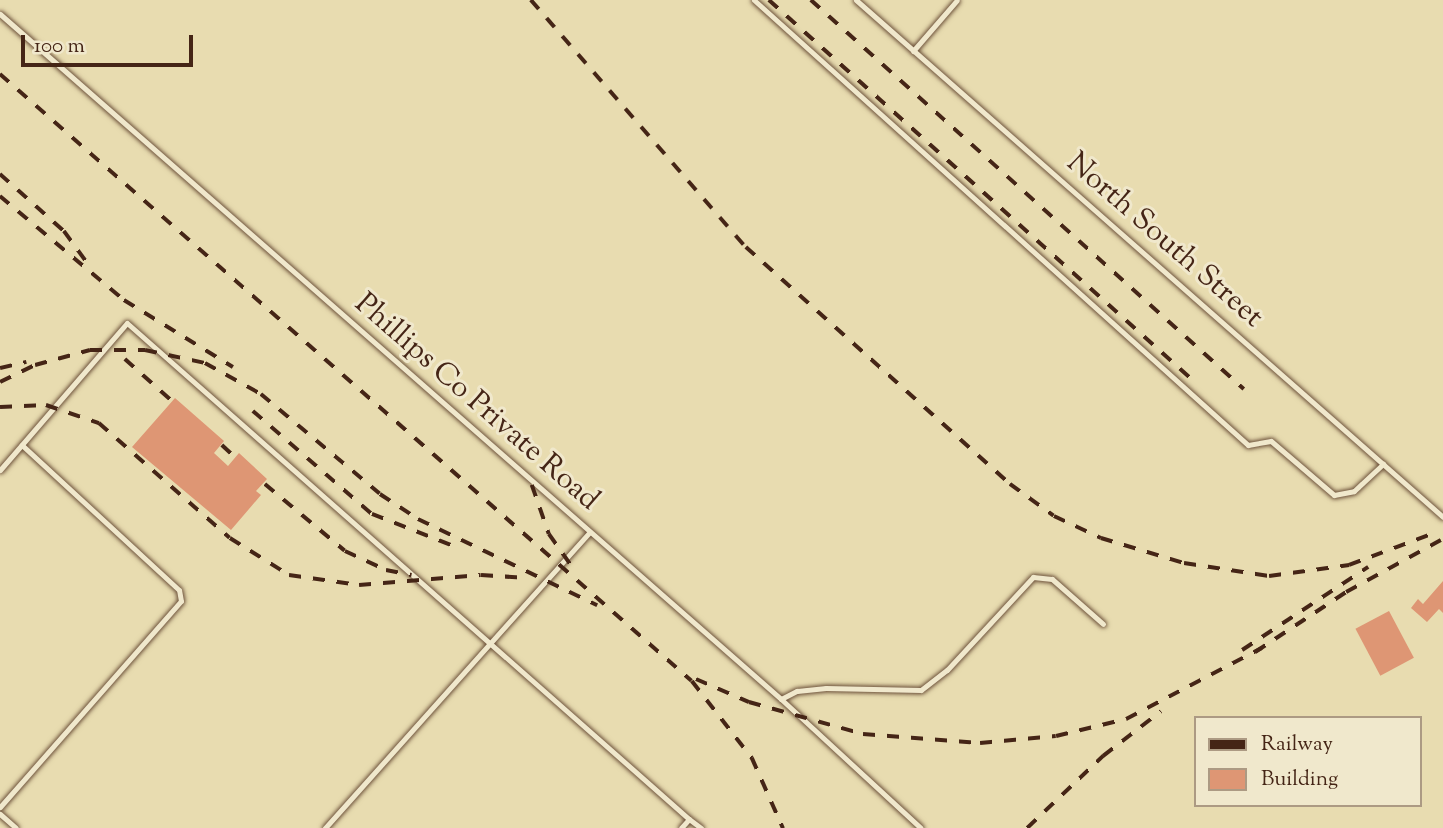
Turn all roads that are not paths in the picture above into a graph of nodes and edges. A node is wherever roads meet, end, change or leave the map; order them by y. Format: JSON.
{"nodes":[{"id":1,"x":754,"y":0,"type":"edge"},
{"id":2,"x":856,"y":0,"type":"edge"},
{"id":3,"x":957,"y":0,"type":"edge"},
{"id":4,"x":0,"y":15,"type":"edge"},
{"id":5,"x":913,"y":51,"type":"junction"},
{"id":6,"x":22,"y":445,"type":"junction"},
{"id":7,"x":1383,"y":464,"type":"junction"},
{"id":8,"x":0,"y":470,"type":"edge"},
{"id":9,"x":1443,"y":517,"type":"edge"},
{"id":10,"x":590,"y":532,"type":"junction"},
{"id":11,"x":1103,"y":624,"type":"dead end"},
{"id":12,"x":490,"y":643,"type":"junction"},
{"id":13,"x":781,"y":699,"type":"junction"},
{"id":14,"x":0,"y":807,"type":"edge"},
{"id":15,"x":0,"y":814,"type":"edge"},
{"id":16,"x":690,"y":819,"type":"junction"},
{"id":17,"x":16,"y":828,"type":"edge"},
{"id":18,"x":325,"y":828,"type":"edge"},
{"id":19,"x":681,"y":828,"type":"edge"},
{"id":20,"x":701,"y":828,"type":"edge"},
{"id":21,"x":921,"y":828,"type":"edge"}],
"edges":[{"from":1,"to":7,"type":"lane"},
{"from":2,"to":5,"type":"lane","name":"North South Street"},
{"from":3,"to":5,"type":"lane"},
{"from":4,"to":10,"type":"lane","name":"Phillips Co Private Road"},
{"from":5,"to":7,"type":"lane","name":"North South Street"},
{"from":6,"to":8,"type":"lane"},
{"from":6,"to":12,"type":"lane"},
{"from":6,"to":14,"type":"lane"},
{"from":7,"to":9,"type":"lane","name":"North South Street"},
{"from":10,"to":12,"type":"lane"},
{"from":10,"to":13,"type":"lane","name":"Phillips Co Private Road"},
{"from":11,"to":13,"type":"lane"},
{"from":12,"to":16,"type":"lane"},
{"from":12,"to":18,"type":"lane"},
{"from":13,"to":21,"type":"lane","name":"Phillips Co Private Road"},
{"from":15,"to":17,"type":"lane"},
{"from":16,"to":19,"type":"lane"},
{"from":16,"to":20,"type":"lane"}]}
